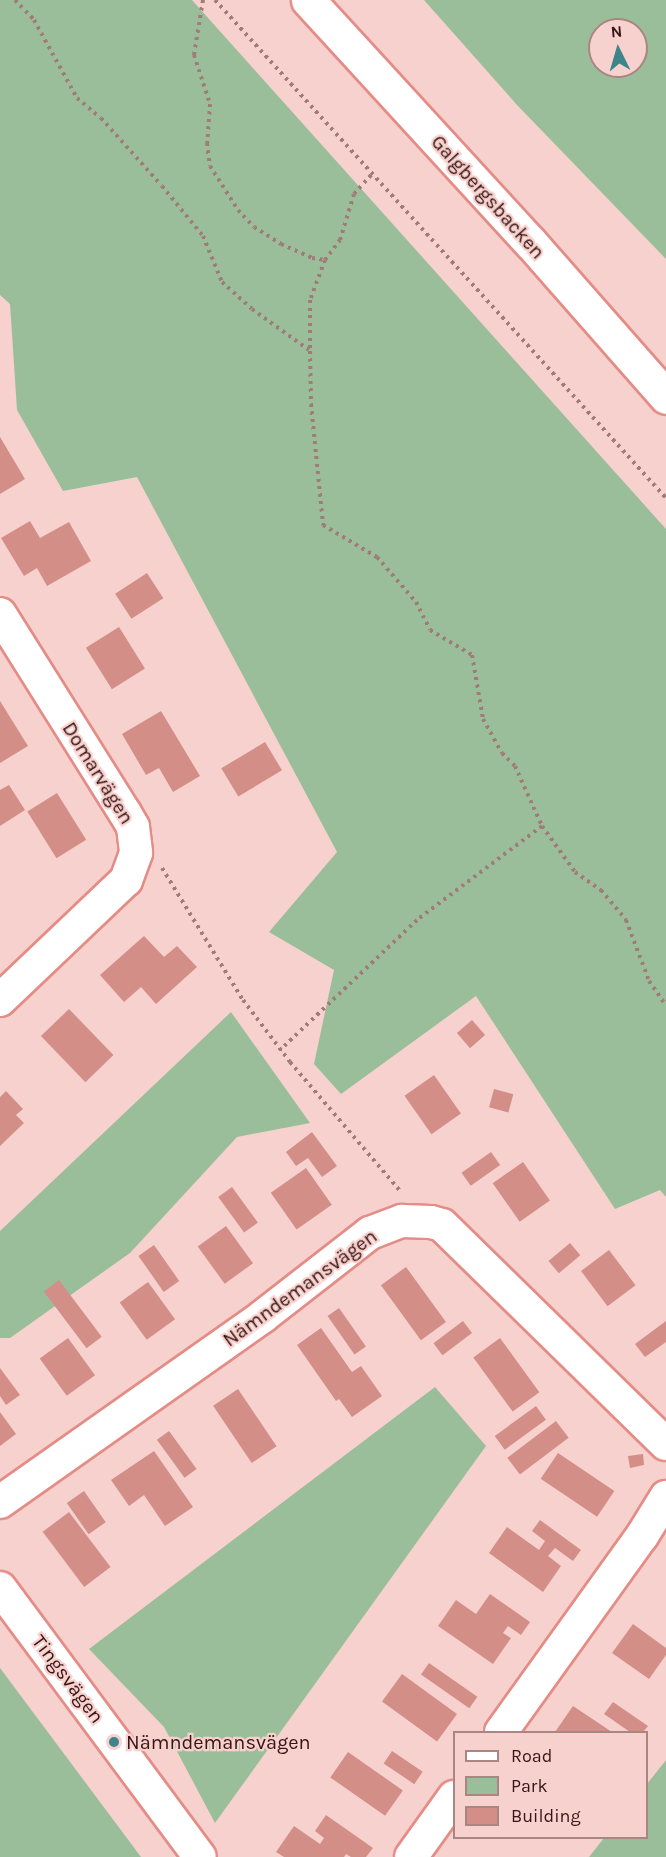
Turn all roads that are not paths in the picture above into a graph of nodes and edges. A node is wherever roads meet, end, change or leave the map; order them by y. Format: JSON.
{"nodes":[{"id":1,"x":308,"y":0,"type":"edge"},
{"id":2,"x":666,"y":397,"type":"edge"},
{"id":3,"x":0,"y":614,"type":"edge"},
{"id":4,"x":0,"y":1000,"type":"edge"},
{"id":5,"x":666,"y":1444,"type":"edge"},
{"id":6,"x":666,"y":1497,"type":"edge"},
{"id":7,"x":0,"y":1502,"type":"edge"},
{"id":8,"x":0,"y":1588,"type":"edge"},
{"id":9,"x":502,"y":1731,"type":"edge"},
{"id":10,"x":453,"y":1798,"type":"edge"},
{"id":11,"x":200,"y":1857,"type":"edge"},
{"id":12,"x":411,"y":1857,"type":"edge"}],
"edges":[{"from":1,"to":2,"type":"street","name":"Galgbergsbacken"},
{"from":3,"to":4,"type":"street","name":"Domarvägen"},
{"from":5,"to":7,"type":"street","name":"Nämndemansvägen"},
{"from":6,"to":9,"type":"street"},
{"from":8,"to":11,"type":"street","name":"Tingsvägen"},
{"from":10,"to":12,"type":"street"}]}
